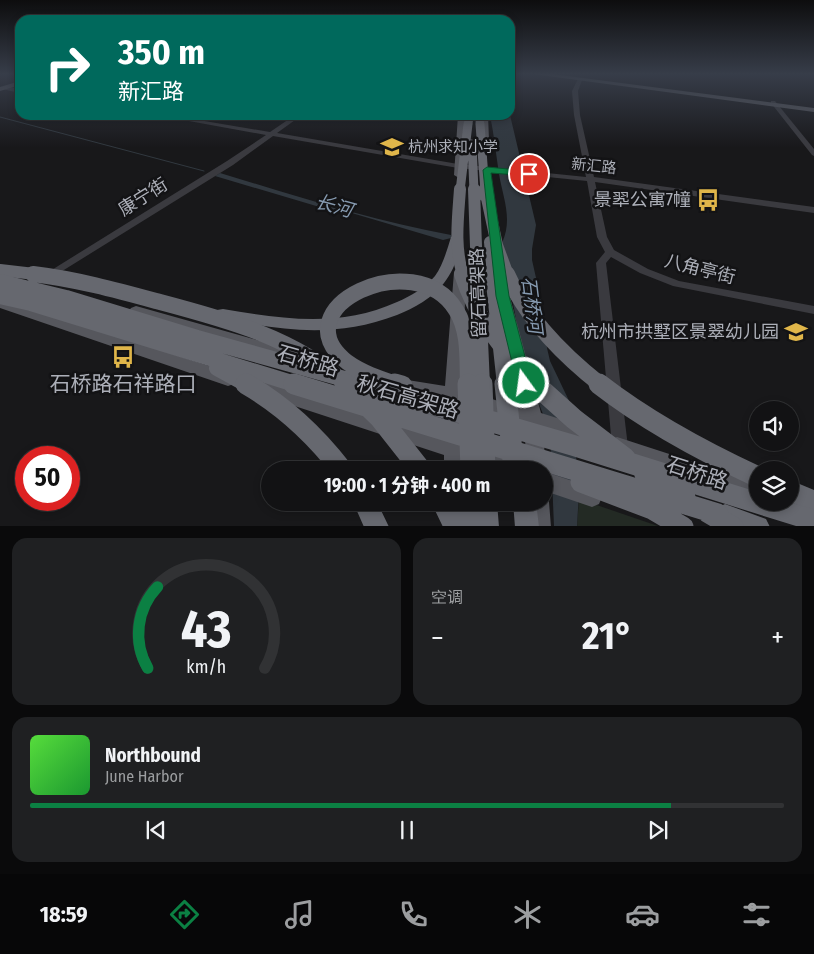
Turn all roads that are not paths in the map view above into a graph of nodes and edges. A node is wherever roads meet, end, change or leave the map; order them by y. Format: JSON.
{"nodes":[{"id":1,"x":575,"y":99,"type":"edge"},
{"id":2,"x":736,"y":99,"type":"edge"},
{"id":3,"x":740,"y":99,"type":"edge"},
{"id":4,"x":774,"y":103,"type":"junction"},
{"id":5,"x":814,"y":108,"type":"edge"},
{"id":6,"x":189,"y":120,"type":"edge"},
{"id":7,"x":292,"y":120,"type":"edge"},
{"id":8,"x":472,"y":120,"type":"edge"},
{"id":9,"x":472,"y":120,"type":"edge"},
{"id":10,"x":473,"y":120,"type":"edge"},
{"id":11,"x":474,"y":120,"type":"edge"},
{"id":12,"x":474,"y":120,"type":"edge"},
{"id":13,"x":272,"y":134,"type":"junction"},
{"id":14,"x":814,"y":154,"type":"edge"},
{"id":15,"x":458,"y":166,"type":"junction"},
{"id":16,"x":490,"y":172,"type":"junction"},
{"id":17,"x":589,"y":178,"type":"junction"},
{"id":18,"x":814,"y":209,"type":"edge"},
{"id":19,"x":458,"y":236,"type":"junction"},
{"id":20,"x":610,"y":252,"type":"junction"},
{"id":21,"x":0,"y":270,"type":"edge"},
{"id":22,"x":0,"y":278,"type":"edge"},
{"id":23,"x":0,"y":282,"type":"edge"},
{"id":24,"x":33,"y":284,"type":"junction"},
{"id":25,"x":1,"y":301,"type":"edge"},
{"id":26,"x":170,"y":304,"type":"junction"},
{"id":27,"x":814,"y":310,"type":"edge"},
{"id":28,"x":156,"y":343,"type":"junction"},
{"id":29,"x":506,"y":386,"type":"junction"},
{"id":30,"x":453,"y":394,"type":"junction"},
{"id":31,"x":468,"y":406,"type":"edge"},
{"id":32,"x":468,"y":406,"type":"edge"},
{"id":33,"x":468,"y":406,"type":"edge"},
{"id":34,"x":468,"y":406,"type":"edge"},
{"id":35,"x":536,"y":419,"type":"junction"},
{"id":36,"x":580,"y":441,"type":"junction"},
{"id":37,"x":495,"y":447,"type":"junction"},
{"id":38,"x":620,"y":447,"type":"junction"},
{"id":39,"x":453,"y":450,"type":"junction"},
{"id":40,"x":335,"y":461,"type":"edge"},
{"id":41,"x":414,"y":461,"type":"edge"},
{"id":42,"x":454,"y":461,"type":"edge"},
{"id":43,"x":471,"y":461,"type":"edge"},
{"id":44,"x":485,"y":461,"type":"edge"},
{"id":45,"x":486,"y":461,"type":"edge"},
{"id":46,"x":512,"y":461,"type":"edge"},
{"id":47,"x":520,"y":461,"type":"edge"},
{"id":48,"x":542,"y":461,"type":"edge"},
{"id":49,"x":749,"y":472,"type":"edge"},
{"id":50,"x":553,"y":482,"type":"edge"},
{"id":51,"x":749,"y":490,"type":"edge"},
{"id":52,"x":799,"y":495,"type":"edge"},
{"id":53,"x":814,"y":501,"type":"edge"},
{"id":54,"x":799,"y":507,"type":"edge"},
{"id":55,"x":368,"y":511,"type":"edge"},
{"id":56,"x":447,"y":511,"type":"edge"},
{"id":57,"x":456,"y":511,"type":"edge"},
{"id":58,"x":472,"y":511,"type":"edge"},
{"id":59,"x":486,"y":511,"type":"edge"},
{"id":60,"x":518,"y":511,"type":"edge"},
{"id":61,"x":525,"y":511,"type":"edge"},
{"id":62,"x":539,"y":511,"type":"edge"},
{"id":63,"x":814,"y":512,"type":"edge"},
{"id":64,"x":814,"y":521,"type":"edge"},
{"id":65,"x":376,"y":526,"type":"edge"},
{"id":66,"x":456,"y":526,"type":"edge"},
{"id":67,"x":473,"y":526,"type":"edge"},
{"id":68,"x":487,"y":526,"type":"edge"},
{"id":69,"x":519,"y":526,"type":"edge"},
{"id":70,"x":527,"y":526,"type":"edge"},
{"id":71,"x":540,"y":526,"type":"edge"},
{"id":72,"x":683,"y":526,"type":"edge"},
{"id":73,"x":733,"y":526,"type":"edge"},
{"id":74,"x":758,"y":526,"type":"edge"}],
"edges":[{"from":1,"to":17,"type":"street"},
{"from":2,"to":4,"type":"main road"},
{"from":3,"to":4,"type":"main road"},
{"from":4,"to":5,"type":"main road"},
{"from":4,"to":14,"type":"street"},
{"from":6,"to":13,"type":"street","name":"新汇路"},
{"from":7,"to":13,"type":"street","name":"康宁街"},
{"from":8,"to":15,"type":"main road"},
{"from":9,"to":19,"type":"highway","bridge":true},
{"from":10,"to":44,"type":"highway","name":"留石高架路","bridge":true},
{"from":11,"to":16,"type":"highway","name":"留石高架路","bridge":true},
{"from":12,"to":16,"type":"main road"},
{"from":13,"to":15,"type":"street","name":"新汇路"},
{"from":13,"to":24,"type":"street","name":"康宁街"},
{"from":15,"to":16,"type":"street","name":"新汇路"},
{"from":15,"to":30,"type":"main road"},
{"from":16,"to":17,"type":"street","name":"新汇路"},
{"from":16,"to":29,"type":"highway","name":"留石高架路","bridge":true},
{"from":16,"to":35,"type":"main road"},
{"from":16,"to":49,"type":"highway","bridge":true},
{"from":17,"to":18,"type":"street","name":"新汇路"},
{"from":17,"to":20,"type":"street"},
{"from":19,"to":26,"type":"highway","bridge":true},
{"from":19,"to":73,"type":"highway","bridge":true},
{"from":20,"to":27,"type":"street","name":"八角亭街"},
{"from":20,"to":38,"type":"street"},
{"from":21,"to":26,"type":"highway","bridge":true},
{"from":22,"to":24,"type":"main road","name":"石桥路"},
{"from":23,"to":36,"type":"highway","name":"秋石高架路","bridge":true},
{"from":24,"to":25,"type":"street","name":"康宁街"},
{"from":24,"to":30,"type":"main road","name":"石桥路"},
{"from":25,"to":28,"type":"highway","name":"秋石高架路","bridge":true},
{"from":25,"to":39,"type":"main road"},
{"from":26,"to":41,"type":"highway","bridge":true},
{"from":28,"to":37,"type":"highway","name":"秋石高架路","bridge":true},
{"from":28,"to":40,"type":"highway","bridge":true},
{"from":29,"to":46,"type":"highway","name":"留石高架路","bridge":true},
{"from":29,"to":47,"type":"highway","bridge":true},
{"from":30,"to":35,"type":"main road","name":"石桥路"},
{"from":30,"to":39,"type":"main road"},
{"from":31,"to":36,"type":"highway","bridge":true},
{"from":32,"to":33,"type":"highway","bridge":true},
{"from":34,"to":43,"type":"highway","bridge":true},
{"from":35,"to":36,"type":"main road","name":"石桥路"},
{"from":35,"to":48,"type":"main road"},
{"from":36,"to":38,"type":"main road","name":"石桥路"},
{"from":36,"to":64,"type":"highway","name":"秋石高架路","bridge":true},
{"from":37,"to":72,"type":"highway","bridge":true},
{"from":37,"to":74,"type":"highway","name":"秋石高架路","bridge":true},
{"from":38,"to":51,"type":"main road","name":"石桥路"},
{"from":39,"to":42,"type":"main road"},
{"from":39,"to":45,"type":"main road"},
{"from":50,"to":72,"type":"main road"},
{"from":52,"to":53,"type":"highway"},
{"from":54,"to":63,"type":"main road"},
{"from":55,"to":65,"type":"highway"},
{"from":56,"to":66,"type":"highway"},
{"from":57,"to":66,"type":"main road"},
{"from":58,"to":67,"type":"highway"},
{"from":59,"to":68,"type":"highway"},
{"from":60,"to":69,"type":"highway"},
{"from":61,"to":70,"type":"highway"},
{"from":62,"to":71,"type":"main road"}]}
